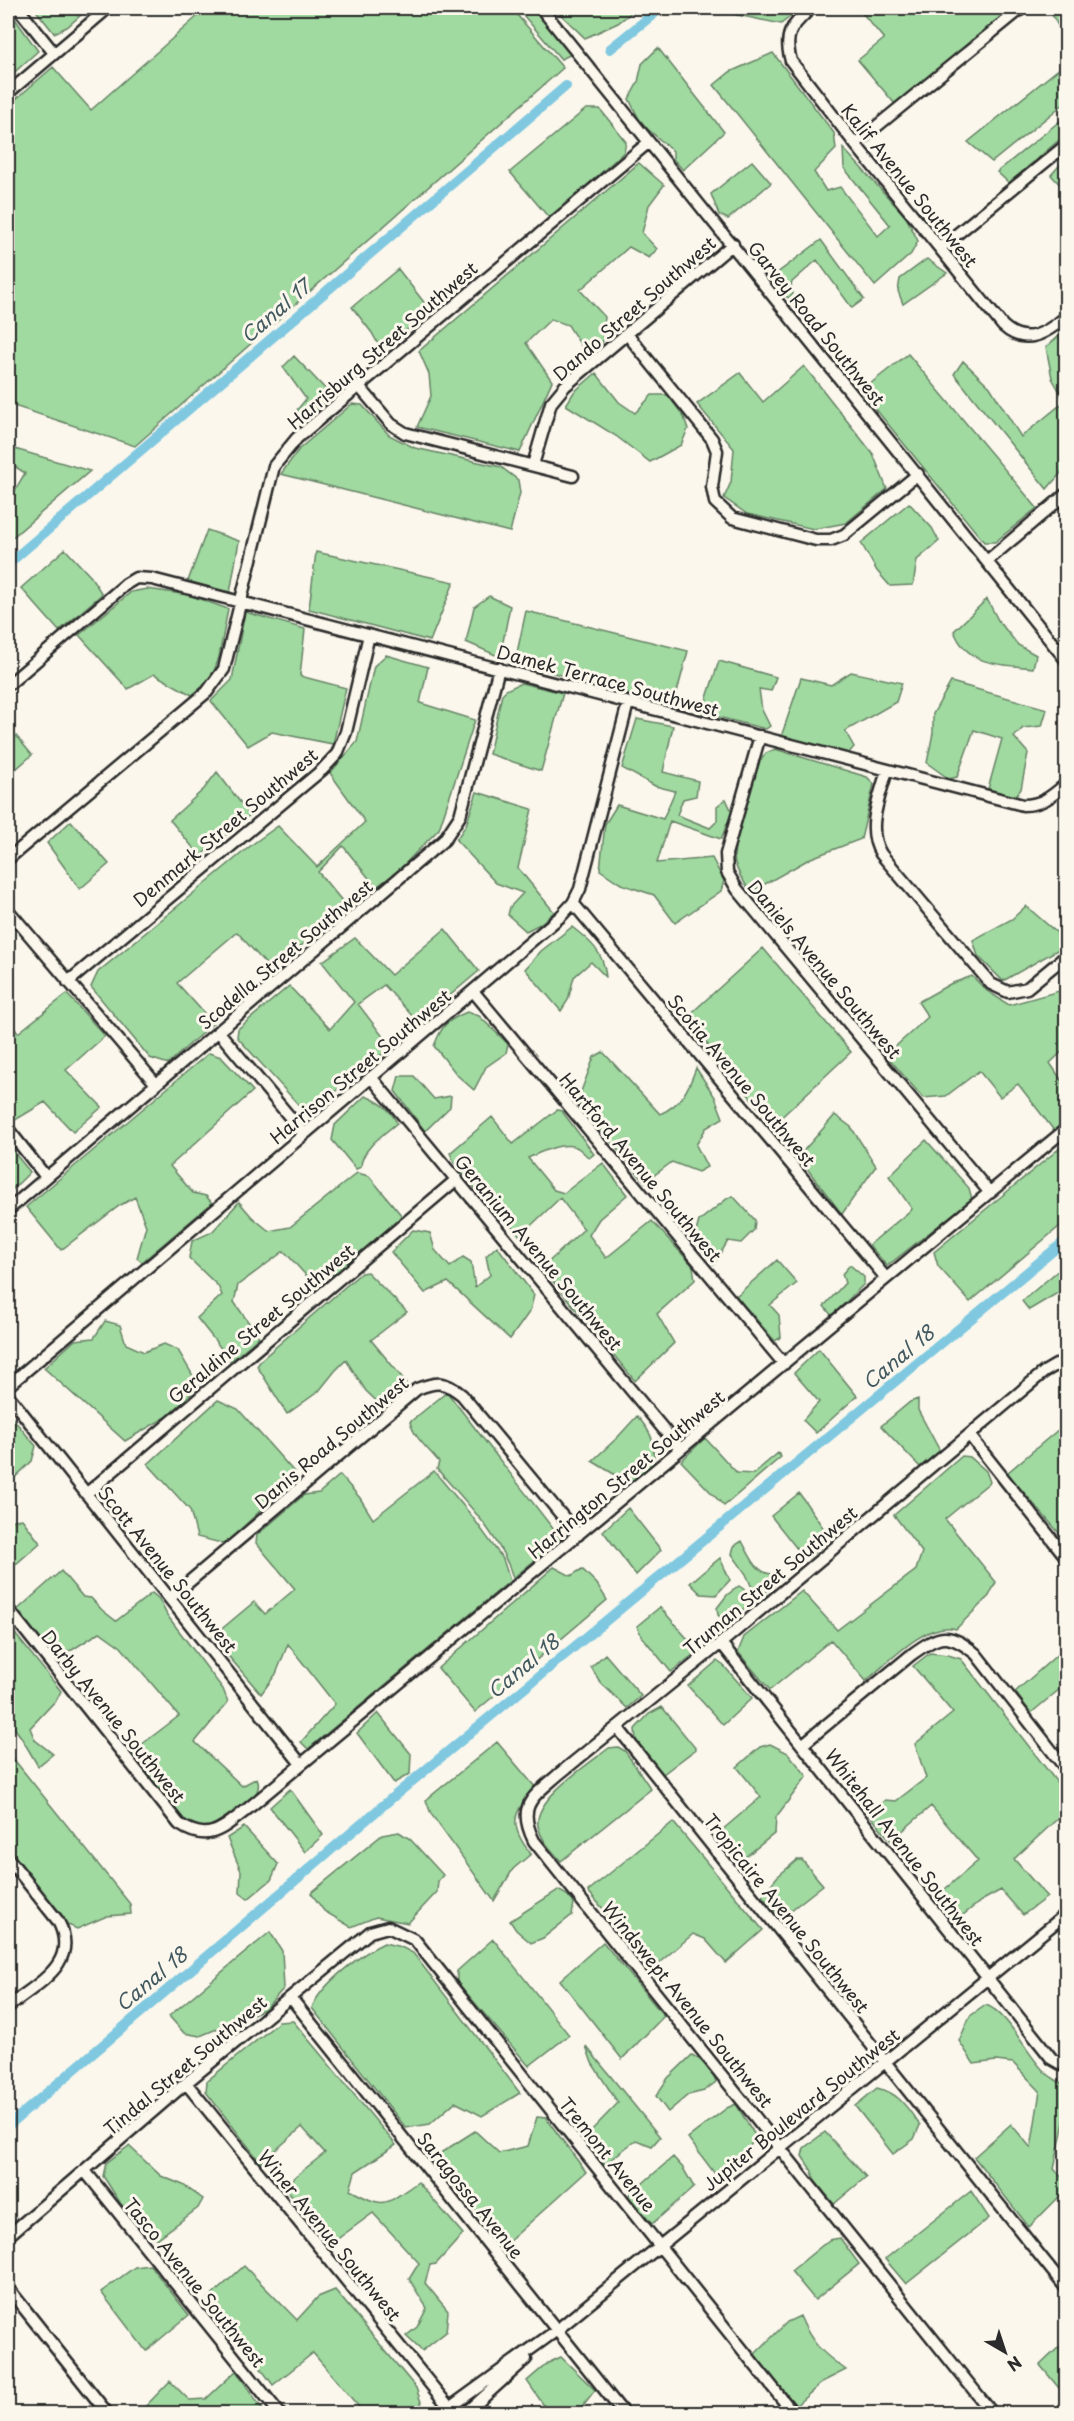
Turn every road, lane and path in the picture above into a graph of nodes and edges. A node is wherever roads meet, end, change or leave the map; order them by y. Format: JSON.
{"nodes":[{"id":1,"x":18,"y":8,"type":"edge"},
{"id":2,"x":108,"y":8,"type":"edge"},
{"id":3,"x":541,"y":8,"type":"edge"},
{"id":4,"x":812,"y":8,"type":"edge"},
{"id":5,"x":1023,"y":8,"type":"edge"},
{"id":6,"x":54,"y":53,"type":"junction"},
{"id":7,"x":8,"y":93,"type":"edge"},
{"id":8,"x":650,"y":142,"type":"junction"},
{"id":9,"x":855,"y":144,"type":"junction"},
{"id":10,"x":1066,"y":145,"type":"edge"},
{"id":11,"x":733,"y":244,"type":"junction"},
{"id":12,"x":940,"y":248,"type":"junction"},
{"id":13,"x":1066,"y":317,"type":"edge"},
{"id":14,"x":627,"y":334,"type":"junction"},
{"id":15,"x":358,"y":385,"type":"junction"},
{"id":16,"x":533,"y":465,"type":"junction"},
{"id":17,"x":918,"y":474,"type":"junction"},
{"id":18,"x":573,"y":476,"type":"dead end"},
{"id":19,"x":1066,"y":494,"type":"edge"},
{"id":20,"x":987,"y":561,"type":"junction"},
{"id":21,"x":239,"y":602,"type":"junction"},
{"id":22,"x":369,"y":635,"type":"junction"},
{"id":23,"x":1066,"y":660,"type":"edge"},
{"id":24,"x":499,"y":668,"type":"junction"},
{"id":25,"x":8,"y":686,"type":"edge"},
{"id":26,"x":628,"y":703,"type":"junction"},
{"id":27,"x":760,"y":736,"type":"junction"},
{"id":28,"x":887,"y":770,"type":"junction"},
{"id":29,"x":1066,"y":784,"type":"edge"},
{"id":30,"x":8,"y":859,"type":"edge"},
{"id":31,"x":573,"y":903,"type":"junction"},
{"id":32,"x":8,"y":910,"type":"edge"},
{"id":33,"x":1066,"y":956,"type":"edge"},
{"id":34,"x":68,"y":982,"type":"junction"},
{"id":35,"x":473,"y":991,"type":"junction"},
{"id":36,"x":218,"y":1031,"type":"junction"},
{"id":37,"x":371,"y":1077,"type":"junction"},
{"id":38,"x":156,"y":1084,"type":"junction"},
{"id":39,"x":8,"y":1129,"type":"edge"},
{"id":40,"x":1066,"y":1129,"type":"edge"},
{"id":41,"x":304,"y":1134,"type":"junction"},
{"id":42,"x":46,"y":1177,"type":"junction"},
{"id":43,"x":457,"y":1179,"type":"junction"},
{"id":44,"x":990,"y":1193,"type":"junction"},
{"id":45,"x":8,"y":1210,"type":"edge"},
{"id":46,"x":886,"y":1278,"type":"junction"},
{"id":47,"x":784,"y":1364,"type":"junction"},
{"id":48,"x":1066,"y":1364,"type":"edge"},
{"id":49,"x":8,"y":1386,"type":"edge"},
{"id":50,"x":8,"y":1395,"type":"edge"},
{"id":51,"x":970,"y":1436,"type":"junction"},
{"id":52,"x":680,"y":1449,"type":"junction"},
{"id":53,"x":86,"y":1494,"type":"junction"},
{"id":54,"x":578,"y":1535,"type":"junction"},
{"id":55,"x":1066,"y":1557,"type":"edge"},
{"id":56,"x":170,"y":1598,"type":"junction"},
{"id":57,"x":8,"y":1609,"type":"edge"},
{"id":58,"x":721,"y":1643,"type":"junction"},
{"id":59,"x":617,"y":1727,"type":"junction"},
{"id":60,"x":802,"y":1745,"type":"junction"},
{"id":61,"x":301,"y":1764,"type":"junction"},
{"id":62,"x":1066,"y":1769,"type":"edge"},
{"id":63,"x":201,"y":1834,"type":"joint"},
{"id":64,"x":534,"y":1841,"type":"joint"},
{"id":65,"x":8,"y":1858,"type":"edge"},
{"id":66,"x":1066,"y":1914,"type":"edge"},
{"id":67,"x":388,"y":1927,"type":"joint"},
{"id":68,"x":988,"y":1979,"type":"junction"},
{"id":69,"x":291,"y":1998,"type":"junction"},
{"id":70,"x":8,"y":2007,"type":"edge"},
{"id":71,"x":884,"y":2062,"type":"junction"},
{"id":72,"x":1066,"y":2067,"type":"edge"},
{"id":73,"x":186,"y":2084,"type":"junction"},
{"id":74,"x":781,"y":2147,"type":"junction"},
{"id":75,"x":85,"y":2171,"type":"junction"},
{"id":76,"x":8,"y":2236,"type":"edge"},
{"id":77,"x":660,"y":2245,"type":"junction"},
{"id":78,"x":1064,"y":2280,"type":"edge"},
{"id":79,"x":8,"y":2288,"type":"edge"},
{"id":80,"x":557,"y":2330,"type":"junction"},
{"id":81,"x":445,"y":2410,"type":"edge"},
{"id":82,"x":108,"y":2414,"type":"edge"},
{"id":83,"x":280,"y":2414,"type":"edge"},
{"id":84,"x":465,"y":2414,"type":"edge"},
{"id":85,"x":624,"y":2414,"type":"edge"},
{"id":86,"x":794,"y":2414,"type":"edge"},
{"id":87,"x":993,"y":2414,"type":"edge"}],
"edges":[{"from":1,"to":6,"type":"street"},
{"from":2,"to":6,"type":"street"},
{"from":3,"to":8,"type":"street","name":"Garvey Road Southwest"},
{"from":4,"to":9,"type":"street","name":"Kalif Avenue Southwest"},
{"from":5,"to":9,"type":"street"},
{"from":6,"to":7,"type":"street"},
{"from":8,"to":11,"type":"street","name":"Garvey Road Southwest"},
{"from":8,"to":15,"type":"street","name":"Harrisburg Street Southwest"},
{"from":9,"to":12,"type":"street","name":"Kalif Avenue Southwest"},
{"from":10,"to":12,"type":"street"},
{"from":11,"to":14,"type":"street","name":"Dando Street Southwest"},
{"from":11,"to":17,"type":"street","name":"Garvey Road Southwest"},
{"from":12,"to":13,"type":"street","name":"Kalif Avenue Southwest"},
{"from":14,"to":16,"type":"street","name":"Dando Street Southwest"},
{"from":14,"to":17,"type":"street"},
{"from":15,"to":16,"type":"street"},
{"from":15,"to":21,"type":"street","name":"Harrisburg Street Southwest"},
{"from":16,"to":18,"type":"street"},
{"from":17,"to":20,"type":"street","name":"Garvey Road Southwest"},
{"from":19,"to":20,"type":"street"},
{"from":20,"to":23,"type":"street","name":"Garvey Road Southwest"},
{"from":21,"to":22,"type":"street","name":"Damek Terrace Southwest"},
{"from":21,"to":25,"type":"street","name":"Damek Terrace Southwest"},
{"from":21,"to":30,"type":"street","name":"Harrisburg Street Southwest"},
{"from":22,"to":24,"type":"street","name":"Damek Terrace Southwest"},
{"from":22,"to":34,"type":"street","name":"Denmark Street Southwest"},
{"from":24,"to":26,"type":"street","name":"Damek Terrace Southwest"},
{"from":24,"to":36,"type":"street","name":"Scodella Street Southwest"},
{"from":26,"to":27,"type":"street","name":"Damek Terrace Southwest"},
{"from":26,"to":31,"type":"street","name":"Harrison Street Southwest"},
{"from":27,"to":28,"type":"street","name":"Damek Terrace Southwest"},
{"from":27,"to":44,"type":"street","name":"Daniels Avenue Southwest"},
{"from":28,"to":29,"type":"street","name":"Damek Terrace Southwest"},
{"from":28,"to":33,"type":"street"},
{"from":31,"to":35,"type":"street","name":"Harrison Street Southwest"},
{"from":31,"to":46,"type":"street","name":"Scotia Avenue Southwest"},
{"from":32,"to":34,"type":"street"},
{"from":34,"to":38,"type":"street"},
{"from":35,"to":37,"type":"street","name":"Harrison Street Southwest"},
{"from":35,"to":47,"type":"street","name":"Hartford Avenue Southwest"},
{"from":36,"to":38,"type":"street","name":"Scodella Street Southwest"},
{"from":36,"to":41,"type":"street"},
{"from":37,"to":41,"type":"street","name":"Harrison Street Southwest"},
{"from":37,"to":43,"type":"street","name":"Geranium Avenue Southwest"},
{"from":38,"to":42,"type":"street","name":"Scodella Street Southwest"},
{"from":39,"to":42,"type":"street"},
{"from":40,"to":44,"type":"street","name":"Harrington Street Southwest"},
{"from":41,"to":49,"type":"street","name":"Harrison Street Southwest"},
{"from":42,"to":45,"type":"street","name":"Scodella Street Southwest"},
{"from":43,"to":52,"type":"street","name":"Geranium Avenue Southwest"},
{"from":43,"to":53,"type":"street","name":"Geraldine Street Southwest"},
{"from":44,"to":46,"type":"street","name":"Harrington Street Southwest"},
{"from":46,"to":47,"type":"street","name":"Harrington Street Southwest"},
{"from":47,"to":52,"type":"street","name":"Harrington Street Southwest"},
{"from":48,"to":51,"type":"street","name":"Truman Street Southwest"},
{"from":50,"to":53,"type":"street","name":"Scott Avenue Southwest"},
{"from":51,"to":55,"type":"street"},
{"from":51,"to":58,"type":"street","name":"Truman Street Southwest"},
{"from":52,"to":54,"type":"street","name":"Harrington Street Southwest"},
{"from":53,"to":56,"type":"street","name":"Scott Avenue Southwest"},
{"from":54,"to":56,"type":"street","name":"Danis Road Southwest"},
{"from":54,"to":61,"type":"street","name":"Harrington Street Southwest"},
{"from":56,"to":61,"type":"street","name":"Scott Avenue Southwest"},
{"from":57,"to":63,"type":"street","name":"Darby Avenue Southwest"},
{"from":58,"to":59,"type":"street","name":"Truman Street Southwest"},
{"from":58,"to":60,"type":"street","name":"Whitehall Avenue Southwest"},
{"from":59,"to":64,"type":"street","name":"Truman Street Southwest"},
{"from":59,"to":71,"type":"street","name":"Tropicaire Avenue Southwest"},
{"from":60,"to":62,"type":"street"},
{"from":60,"to":68,"type":"street","name":"Whitehall Avenue Southwest"},
{"from":61,"to":63,"type":"street","name":"Harrington Street Southwest"},
{"from":64,"to":74,"type":"street","name":"Windswept Avenue Southwest"},
{"from":65,"to":70,"type":"street"},
{"from":66,"to":68,"type":"street","name":"Jupiter Boulevard Southwest"},
{"from":67,"to":69,"type":"street","name":"Tindal Street Southwest"},
{"from":67,"to":77,"type":"street","name":"Tremont Avenue"},
{"from":68,"to":71,"type":"street","name":"Jupiter Boulevard Southwest"},
{"from":68,"to":72,"type":"street","name":"Whitehall Avenue Southwest"},
{"from":69,"to":73,"type":"street","name":"Tindal Street Southwest"},
{"from":69,"to":80,"type":"street","name":"Saragossa Avenue"},
{"from":71,"to":74,"type":"street","name":"Jupiter Boulevard Southwest"},
{"from":71,"to":78,"type":"street","name":"Tropicaire Avenue Southwest"},
{"from":73,"to":75,"type":"street","name":"Tindal Street Southwest"},
{"from":73,"to":81,"type":"street","name":"Winer Avenue Southwest"},
{"from":74,"to":77,"type":"street","name":"Jupiter Boulevard Southwest"},
{"from":74,"to":87,"type":"street","name":"Windswept Avenue Southwest"},
{"from":75,"to":76,"type":"street","name":"Tindal Street Southwest"},
{"from":75,"to":83,"type":"street","name":"Tasco Avenue Southwest"},
{"from":77,"to":80,"type":"street","name":"Jupiter Boulevard Southwest"},
{"from":77,"to":86,"type":"street","name":"Tremont Avenue"},
{"from":79,"to":82,"type":"street"},
{"from":80,"to":81,"type":"street","name":"Jupiter Boulevard Southwest"},
{"from":80,"to":84,"type":"street","name":"Jupiter Boulevard Southwest"},
{"from":80,"to":85,"type":"street","name":"Saragossa Avenue"}]}
